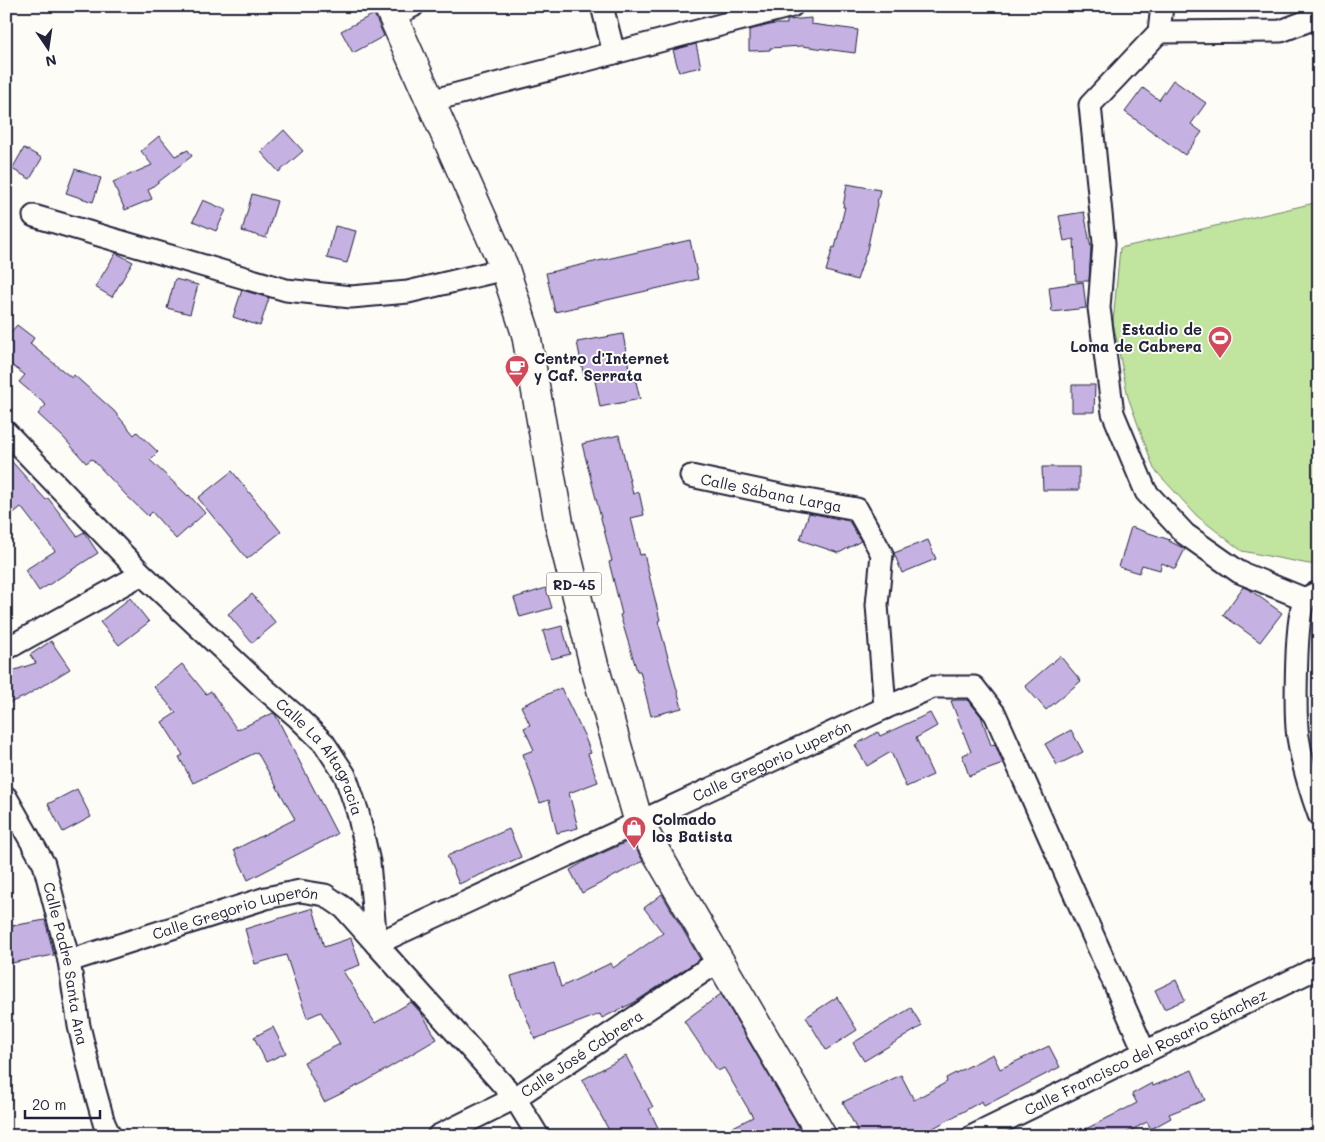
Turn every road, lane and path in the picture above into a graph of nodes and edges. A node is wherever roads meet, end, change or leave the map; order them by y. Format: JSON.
{"nodes":[{"id":1,"x":602,"y":6,"type":"edge"},
{"id":2,"x":792,"y":6,"type":"edge"},
{"id":3,"x":1162,"y":6,"type":"edge"},
{"id":4,"x":398,"y":9,"type":"edge"},
{"id":5,"x":1319,"y":14,"type":"edge"},
{"id":6,"x":1159,"y":32,"type":"junction"},
{"id":7,"x":614,"y":53,"type":"junction"},
{"id":8,"x":430,"y":101,"type":"junction"},
{"id":9,"x":34,"y":216,"type":"dead end"},
{"id":10,"x":505,"y":269,"type":"junction"},
{"id":11,"x":6,"y":432,"type":"edge"},
{"id":12,"x":691,"y":476,"type":"dead end"},
{"id":13,"x":142,"y":574,"type":"junction"},
{"id":14,"x":1312,"y":595,"type":"edge"},
{"id":15,"x":6,"y":649,"type":"edge"},
{"id":16,"x":885,"y":708,"type":"junction"},
{"id":17,"x":6,"y":798,"type":"edge"},
{"id":18,"x":1319,"y":815,"type":"edge"},
{"id":19,"x":639,"y":822,"type":"junction"},
{"id":20,"x":376,"y":944,"type":"junction"},
{"id":21,"x":69,"y":961,"type":"junction"},
{"id":22,"x":719,"y":961,"type":"junction"},
{"id":23,"x":1319,"y":967,"type":"edge"},
{"id":24,"x":1144,"y":1052,"type":"junction"},
{"id":25,"x":515,"y":1098,"type":"junction"},
{"id":26,"x":110,"y":1136,"type":"edge"},
{"id":27,"x":438,"y":1136,"type":"edge"},
{"id":28,"x":538,"y":1136,"type":"edge"},
{"id":29,"x":822,"y":1136,"type":"edge"},
{"id":30,"x":973,"y":1136,"type":"edge"}],
"edges":[{"from":1,"to":7,"type":"street"},
{"from":2,"to":7,"type":"street"},
{"from":3,"to":6,"type":"street"},
{"from":4,"to":8,"type":"main road","number":"RD-45"},
{"from":5,"to":6,"type":"street"},
{"from":6,"to":14,"type":"street"},
{"from":7,"to":8,"type":"street"},
{"from":8,"to":10,"type":"main road","number":"RD-45"},
{"from":9,"to":10,"type":"street"},
{"from":10,"to":19,"type":"main road","number":"RD-45"},
{"from":11,"to":13,"type":"street","name":"Calle La Altagracia"},
{"from":12,"to":16,"type":"street","name":"Calle Sábana Larga"},
{"from":13,"to":15,"type":"street"},
{"from":13,"to":20,"type":"street","name":"Calle La Altagracia"},
{"from":14,"to":18,"type":"street"},
{"from":16,"to":19,"type":"street","name":"Calle Gregorio Luperón"},
{"from":16,"to":24,"type":"street","name":"Calle Gregorio Luperón"},
{"from":17,"to":21,"type":"street","name":"Calle Padre Santa Ana"},
{"from":19,"to":20,"type":"street","name":"Calle Gregorio Luperón"},
{"from":19,"to":22,"type":"main road","number":"RD-45"},
{"from":20,"to":21,"type":"street","name":"Calle Gregorio Luperón"},
{"from":20,"to":25,"type":"street"},
{"from":21,"to":26,"type":"street","name":"Calle Padre Santa Ana"},
{"from":22,"to":25,"type":"street","name":"Calle José Cabrera"},
{"from":22,"to":29,"type":"main road","number":"RD-45"},
{"from":23,"to":24,"type":"street","name":"Calle Francisco del Rosario Sánchez"},
{"from":24,"to":30,"type":"street","name":"Calle Francisco del Rosario Sánchez"},
{"from":25,"to":27,"type":"street","name":"Calle José Cabrera"},
{"from":25,"to":28,"type":"street"}]}
